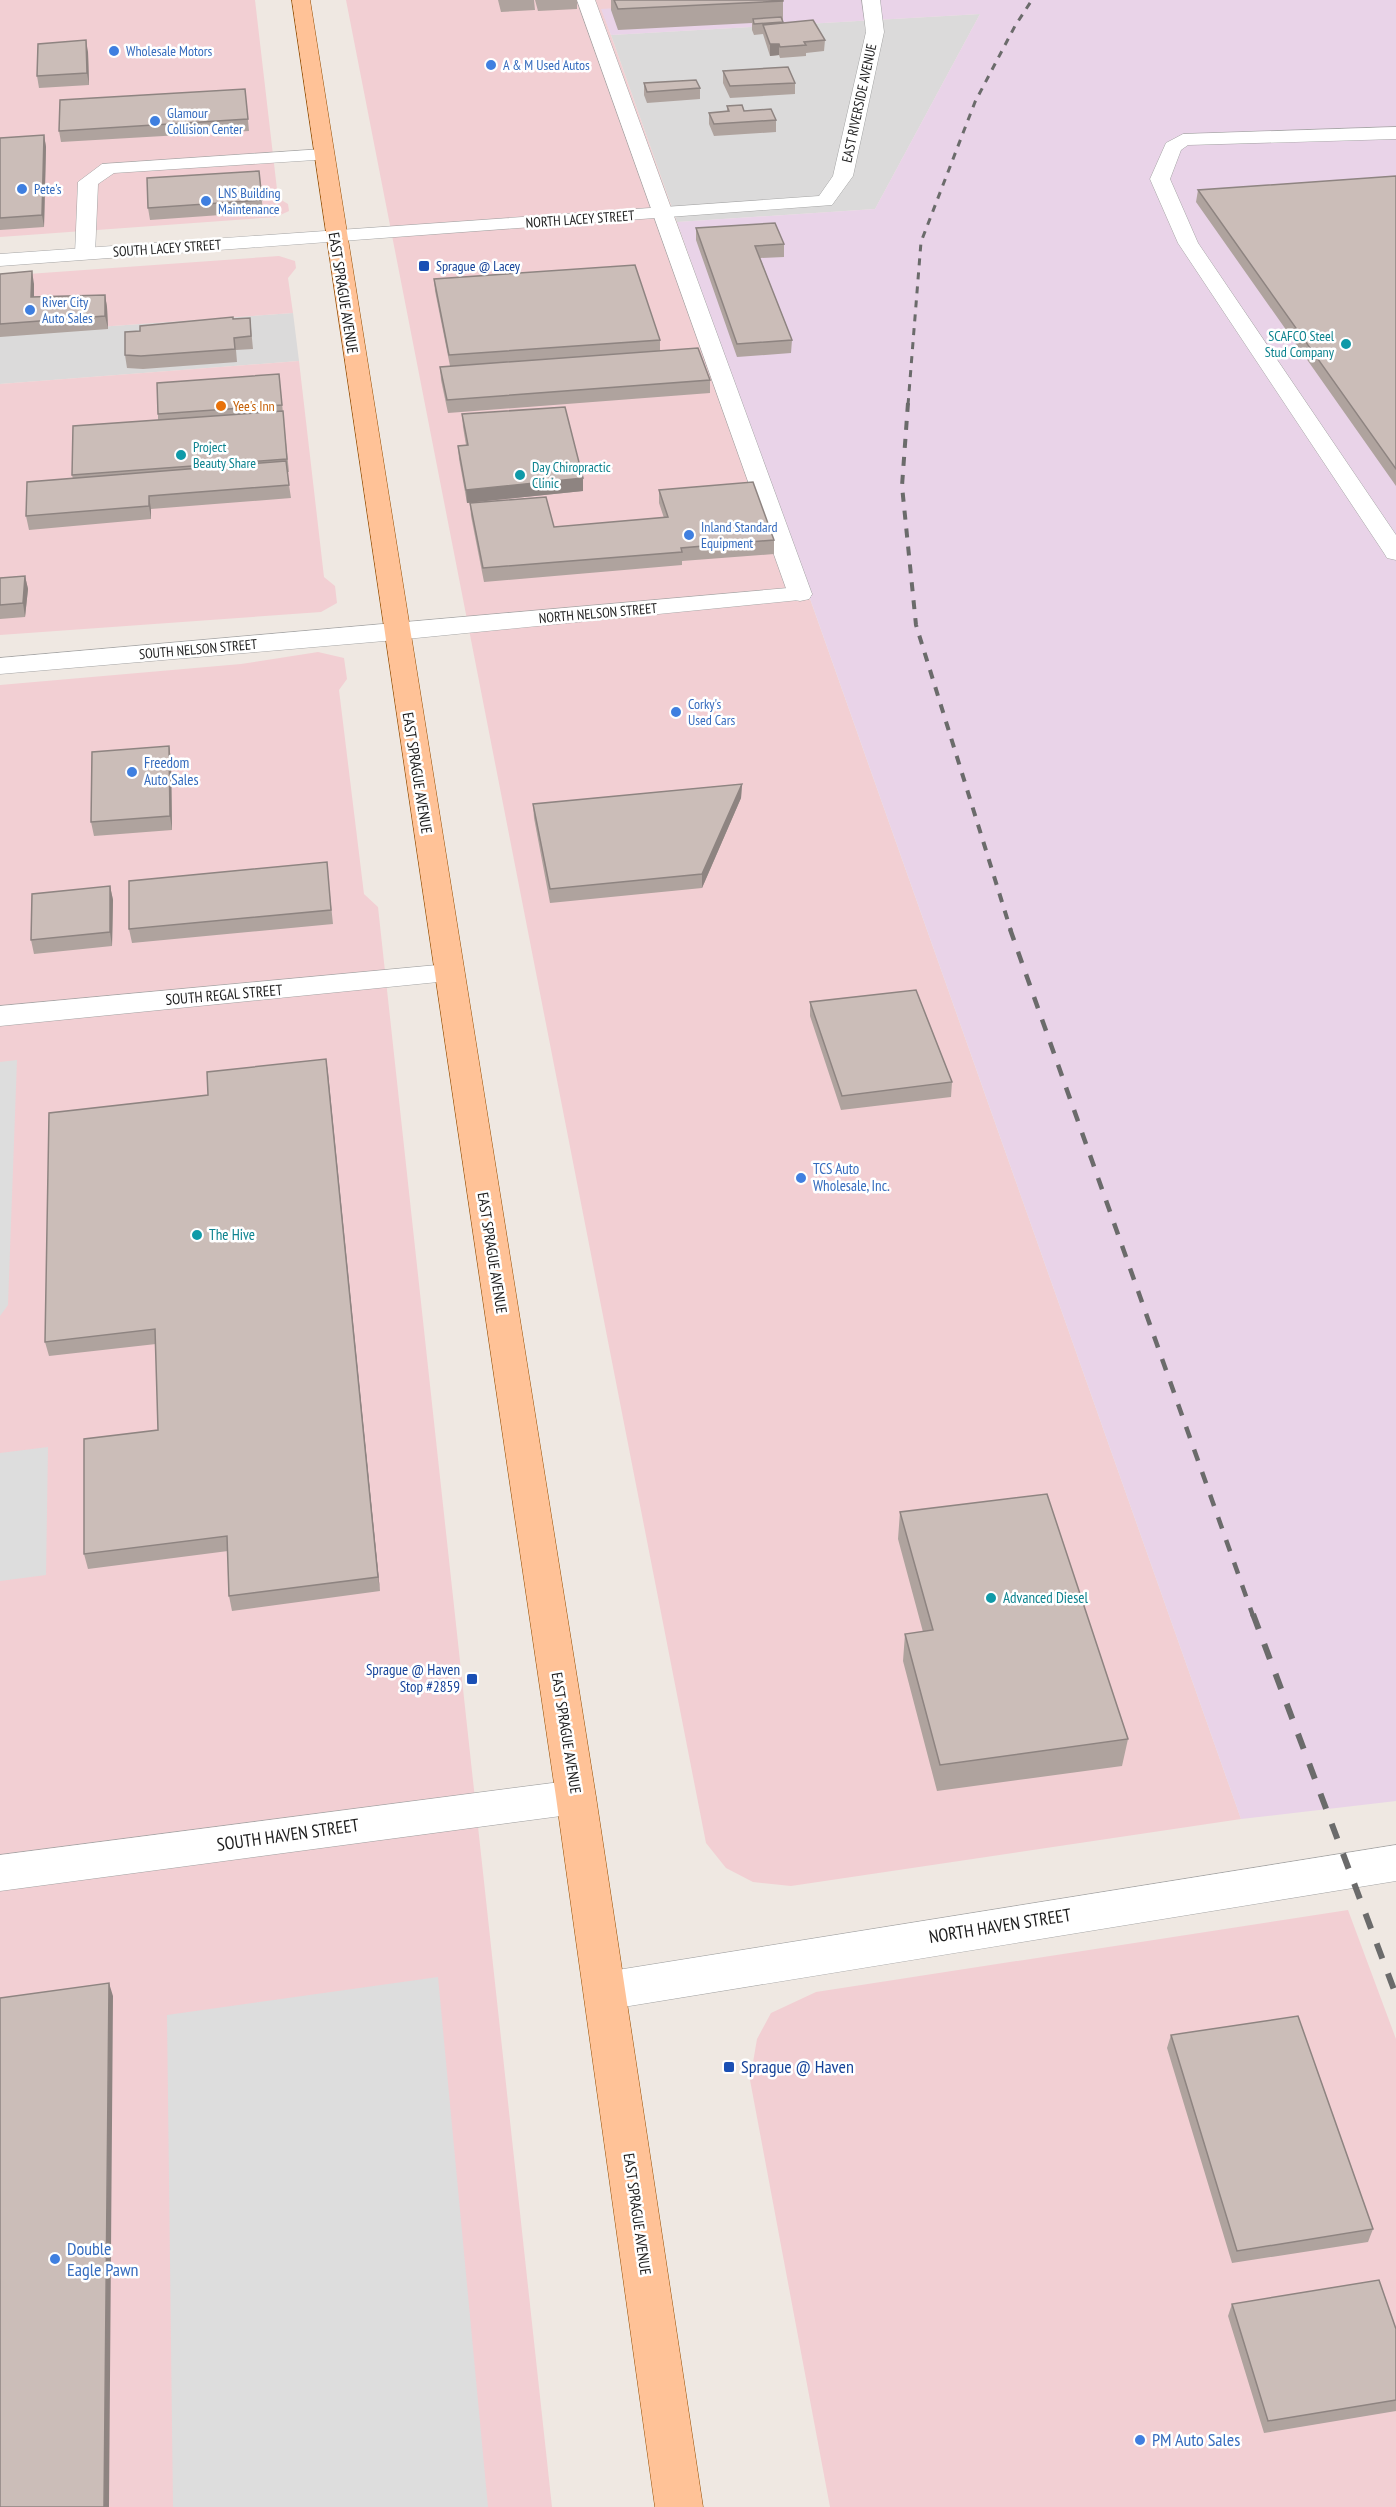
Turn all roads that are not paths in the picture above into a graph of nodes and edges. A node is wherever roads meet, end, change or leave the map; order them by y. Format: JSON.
{"nodes":[{"id":1,"x":301,"y":0,"type":"edge"},
{"id":2,"x":586,"y":0,"type":"edge"},
{"id":3,"x":871,"y":0,"type":"edge"},
{"id":4,"x":1396,"y":133,"type":"edge"},
{"id":5,"x":323,"y":155,"type":"junction"},
{"id":6,"x":825,"y":201,"type":"joint"},
{"id":7,"x":661,"y":213,"type":"junction"},
{"id":8,"x":334,"y":236,"type":"junction"},
{"id":9,"x":85,"y":254,"type":"junction"},
{"id":10,"x":0,"y":260,"type":"edge"},
{"id":11,"x":1396,"y":554,"type":"edge"},
{"id":12,"x":396,"y":632,"type":"junction"},
{"id":13,"x":0,"y":666,"type":"edge"},
{"id":14,"x":448,"y":974,"type":"junction"},
{"id":15,"x":0,"y":1016,"type":"edge"},
{"id":16,"x":576,"y":1797,"type":"junction"},
{"id":17,"x":1396,"y":1863,"type":"edge"},
{"id":18,"x":0,"y":1873,"type":"edge"},
{"id":19,"x":604,"y":1990,"type":"junction"},
{"id":20,"x":679,"y":2507,"type":"edge"}],
"edges":[{"from":1,"to":5,"type":"main road","name":"EAST SPRAGUE AVENUE"},
{"from":2,"to":7,"type":"street"},
{"from":3,"to":6,"type":"street","name":"EAST RIVERSIDE AVENUE"},
{"from":4,"to":11,"type":"street"},
{"from":5,"to":8,"type":"main road","name":"EAST SPRAGUE AVENUE"},
{"from":5,"to":9,"type":"street"},
{"from":6,"to":7,"type":"street","name":"NORTH LACEY STREET"},
{"from":7,"to":8,"type":"street","name":"NORTH LACEY STREET"},
{"from":7,"to":12,"type":"street","name":"NORTH NELSON STREET"},
{"from":8,"to":9,"type":"street","name":"SOUTH LACEY STREET"},
{"from":8,"to":12,"type":"main road","name":"EAST SPRAGUE AVENUE"},
{"from":9,"to":10,"type":"street","name":"SOUTH LACEY STREET"},
{"from":12,"to":13,"type":"street","name":"SOUTH NELSON STREET"},
{"from":12,"to":14,"type":"main road","name":"EAST SPRAGUE AVENUE"},
{"from":14,"to":15,"type":"street","name":"SOUTH REGAL STREET"},
{"from":14,"to":16,"type":"main road","name":"EAST SPRAGUE AVENUE"},
{"from":16,"to":18,"type":"street","name":"SOUTH HAVEN STREET"},
{"from":16,"to":19,"type":"main road","name":"EAST SPRAGUE AVENUE"},
{"from":17,"to":19,"type":"street","name":"NORTH HAVEN STREET"},
{"from":19,"to":20,"type":"main road","name":"EAST SPRAGUE AVENUE"}]}
